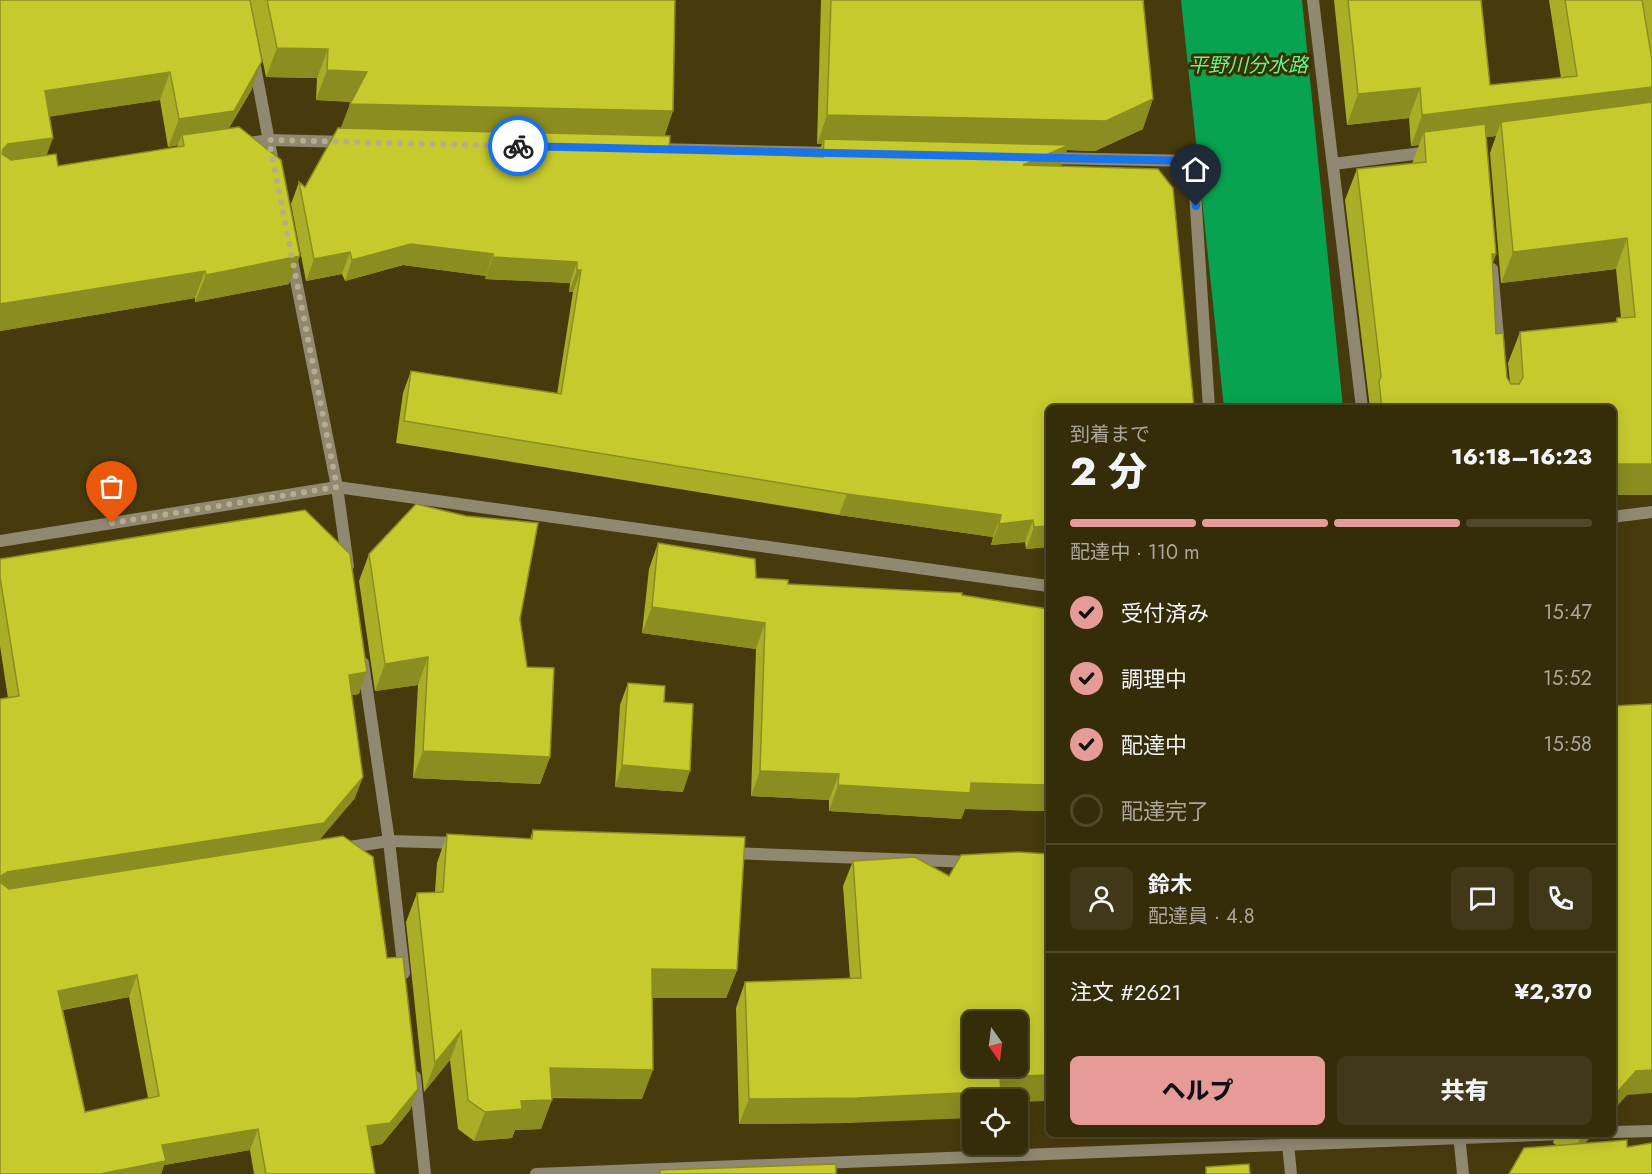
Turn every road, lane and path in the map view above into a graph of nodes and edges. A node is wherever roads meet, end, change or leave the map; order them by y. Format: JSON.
{"nodes":[{"id":1,"x":1313,"y":0,"type":"edge"},
{"id":2,"x":252,"y":47,"type":"edge"},
{"id":3,"x":269,"y":140,"type":"junction"},
{"id":4,"x":364,"y":143,"type":"edge"},
{"id":5,"x":234,"y":146,"type":"edge"},
{"id":6,"x":636,"y":149,"type":"edge"},
{"id":7,"x":1447,"y":150,"type":"edge"},
{"id":8,"x":850,"y":153,"type":"edge"},
{"id":9,"x":1039,"y":158,"type":"edge"},
{"id":10,"x":1333,"y":164,"type":"junction"},
{"id":11,"x":278,"y":187,"type":"edge"},
{"id":12,"x":289,"y":244,"type":"edge"},
{"id":13,"x":1491,"y":253,"type":"edge"},
{"id":14,"x":1500,"y":360,"type":"edge"},
{"id":15,"x":1209,"y":405,"type":"edge"},
{"id":16,"x":1362,"y":405,"type":"edge"},
{"id":17,"x":337,"y":487,"type":"junction"},
{"id":18,"x":1652,"y":512,"type":"edge"},
{"id":19,"x":1616,"y":516,"type":"edge"},
{"id":20,"x":0,"y":541,"type":"edge"},
{"id":21,"x":351,"y":581,"type":"edge"},
{"id":22,"x":1046,"y":586,"type":"edge"},
{"id":23,"x":361,"y":652,"type":"edge"},
{"id":24,"x":389,"y":840,"type":"junction"},
{"id":25,"x":473,"y":844,"type":"edge"},
{"id":26,"x":330,"y":850,"type":"edge"},
{"id":27,"x":713,"y":852,"type":"edge"},
{"id":28,"x":988,"y":862,"type":"edge"},
{"id":29,"x":405,"y":981,"type":"edge"},
{"id":30,"x":413,"y":1063,"type":"edge"},
{"id":31,"x":1652,"y":1131,"type":"edge"},
{"id":32,"x":1616,"y":1132,"type":"edge"},
{"id":33,"x":1450,"y":1137,"type":"edge"},
{"id":34,"x":1459,"y":1137,"type":"edge"},
{"id":35,"x":1291,"y":1141,"type":"edge"},
{"id":36,"x":425,"y":1174,"type":"edge"},
{"id":37,"x":536,"y":1174,"type":"edge"},
{"id":38,"x":1291,"y":1174,"type":"edge"},
{"id":39,"x":1463,"y":1174,"type":"edge"}],
"edges":[{"from":1,"to":10,"type":"street"},
{"from":2,"to":3,"type":"street"},
{"from":3,"to":4,"type":"street"},
{"from":3,"to":5,"type":"street"},
{"from":3,"to":11,"type":"street"},
{"from":6,"to":8,"type":"street"},
{"from":7,"to":10,"type":"street"},
{"from":9,"to":15,"type":"street"},
{"from":10,"to":16,"type":"street"},
{"from":12,"to":17,"type":"street"},
{"from":13,"to":14,"type":"street"},
{"from":17,"to":20,"type":"street"},
{"from":17,"to":21,"type":"street"},
{"from":17,"to":22,"type":"street"},
{"from":18,"to":19,"type":"street"},
{"from":23,"to":24,"type":"street"},
{"from":24,"to":25,"type":"street"},
{"from":24,"to":26,"type":"street"},
{"from":24,"to":29,"type":"street"},
{"from":27,"to":28,"type":"street"},
{"from":30,"to":36,"type":"street"},
{"from":31,"to":32,"type":"street"},
{"from":33,"to":35,"type":"street"},
{"from":34,"to":39,"type":"street"},
{"from":35,"to":37,"type":"street"},
{"from":35,"to":38,"type":"street"}]}
